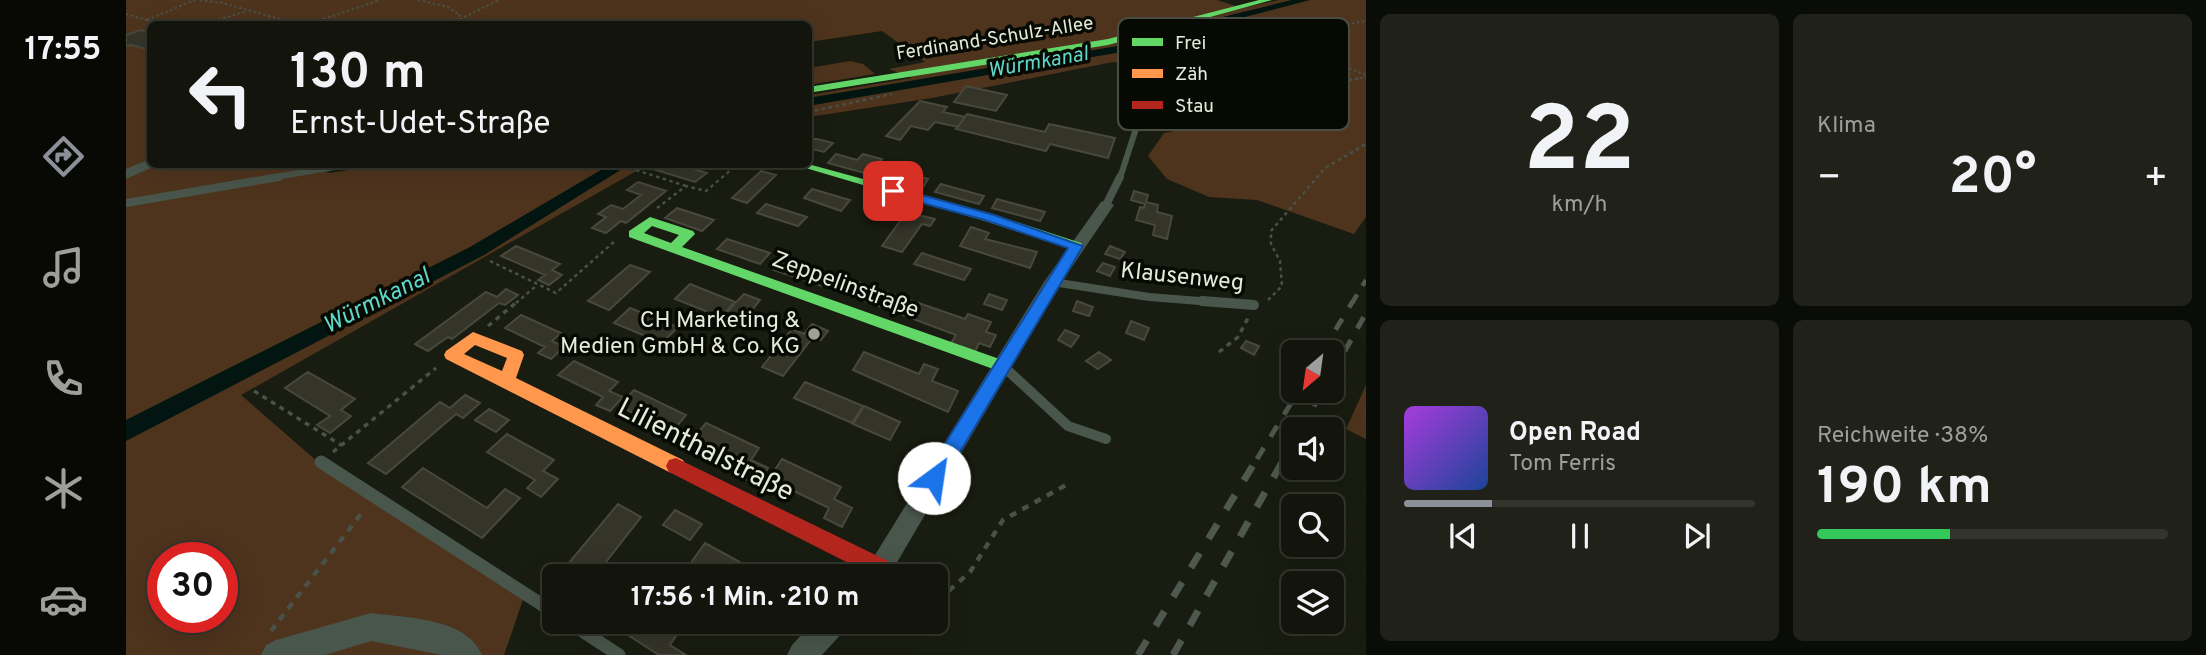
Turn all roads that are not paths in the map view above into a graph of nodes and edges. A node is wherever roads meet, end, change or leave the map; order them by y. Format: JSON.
{"nodes":[{"id":1,"x":1268,"y":0,"type":"edge"},
{"id":2,"x":1199,"y":18,"type":"edge"},
{"id":3,"x":1118,"y":39,"type":"edge"},
{"id":4,"x":812,"y":89,"type":"edge"},
{"id":5,"x":1135,"y":130,"type":"edge"},
{"id":6,"x":147,"y":164,"type":"edge"},
{"id":7,"x":330,"y":168,"type":"edge"},
{"id":8,"x":811,"y":168,"type":"edge"},
{"id":9,"x":126,"y":175,"type":"edge"},
{"id":10,"x":126,"y":203,"type":"edge"},
{"id":11,"x":1106,"y":205,"type":"joint"},
{"id":12,"x":1076,"y":246,"type":"junction"},
{"id":13,"x":673,"y":248,"type":"dead end"},
{"id":14,"x":1053,"y":282,"type":"junction"},
{"id":15,"x":1254,"y":305,"type":"road end"},
{"id":16,"x":1002,"y":366,"type":"junction"},
{"id":17,"x":507,"y":381,"type":"junction"},
{"id":18,"x":1106,"y":439,"type":"dead end"},
{"id":19,"x":321,"y":462,"type":"road end"},
{"id":20,"x":862,"y":564,"type":"edge"},
{"id":21,"x":882,"y":564,"type":"edge"},
{"id":22,"x":542,"y":604,"type":"edge"},
{"id":23,"x":587,"y":634,"type":"edge"},
{"id":24,"x":822,"y":634,"type":"edge"},
{"id":25,"x":272,"y":644,"type":"edge"},
{"id":26,"x":467,"y":655,"type":"edge"},
{"id":27,"x":619,"y":655,"type":"edge"},
{"id":28,"x":802,"y":655,"type":"edge"}],
"edges":[{"from":1,"to":2,"type":"street","name":"Ferdinand-Schulz-Allee"},
{"from":3,"to":4,"type":"street","name":"Ferdinand-Schulz-Allee"},
{"from":5,"to":11,"type":"lane"},
{"from":6,"to":9,"type":"street"},
{"from":7,"to":10,"type":"lane"},
{"from":8,"to":12,"type":"street"},
{"from":11,"to":12,"type":"street"},
{"from":12,"to":14,"type":"street"},
{"from":13,"to":16,"type":"street","name":"Zeppelinstraße"},
{"from":14,"to":15,"type":"lane","name":"Klausenweg"},
{"from":14,"to":16,"type":"street"},
{"from":16,"to":18,"type":"lane"},
{"from":16,"to":21,"type":"street"},
{"from":17,"to":17,"type":"street","name":"Lilienthalstraße"},
{"from":17,"to":20,"type":"street","name":"Lilienthalstraße"},
{"from":19,"to":22,"type":"lane"},
{"from":23,"to":27,"type":"lane"},
{"from":24,"to":28,"type":"street"},
{"from":25,"to":26,"type":"street"}]}
